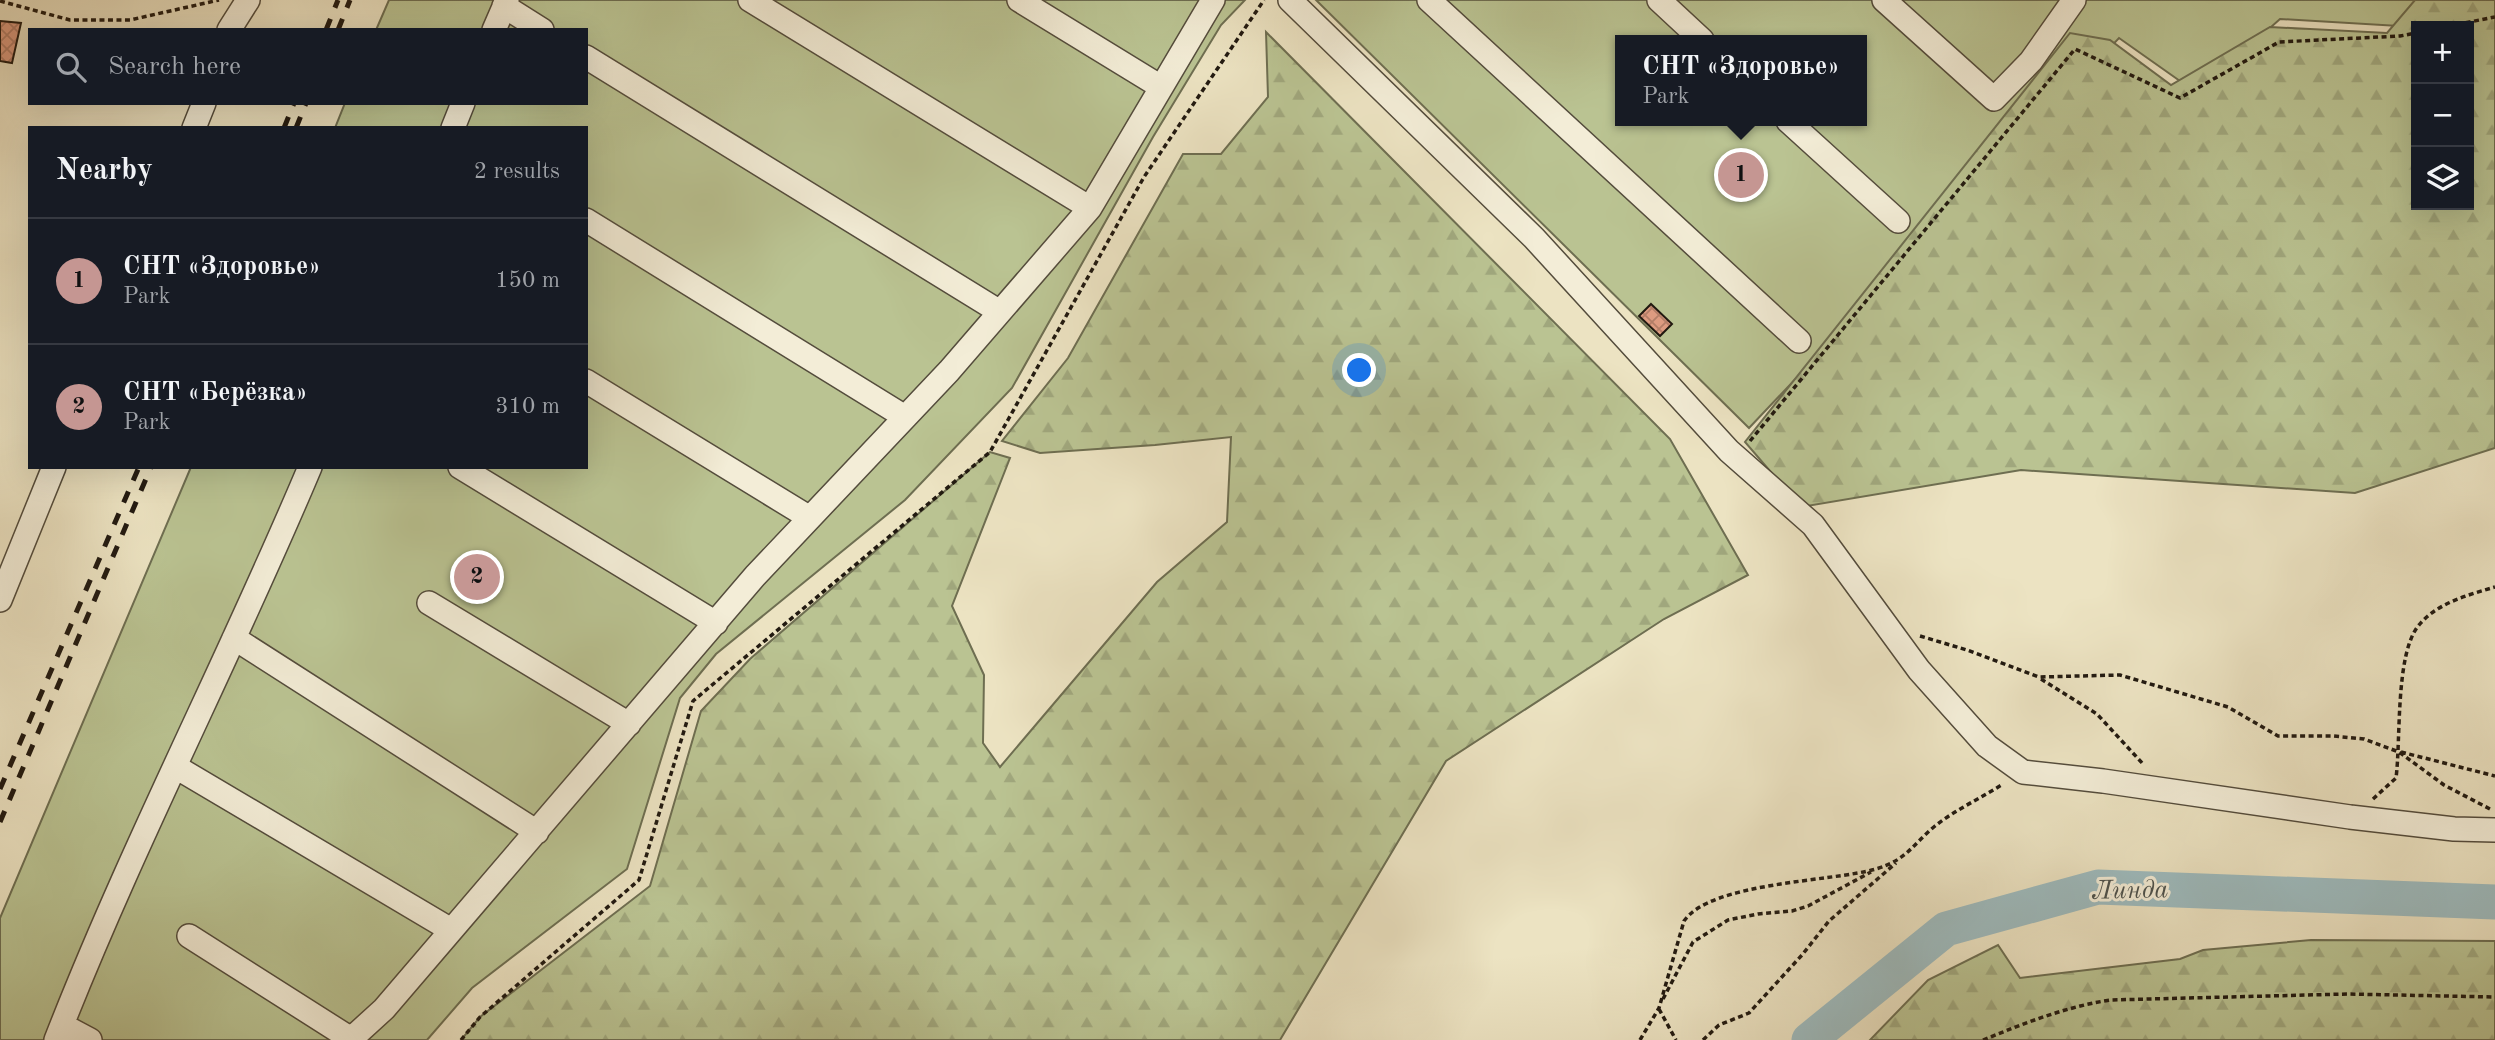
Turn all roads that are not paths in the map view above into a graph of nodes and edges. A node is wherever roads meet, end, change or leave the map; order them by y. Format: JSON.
{"nodes":[{"id":1,"x":248,"y":0,"type":"edge"},
{"id":2,"x":750,"y":0,"type":"edge"},
{"id":3,"x":1020,"y":0,"type":"edge"},
{"id":4,"x":1213,"y":0,"type":"edge"},
{"id":5,"x":1290,"y":0,"type":"edge"},
{"id":6,"x":1429,"y":0,"type":"edge"},
{"id":7,"x":1659,"y":0,"type":"edge"},
{"id":8,"x":1884,"y":0,"type":"edge"},
{"id":9,"x":2074,"y":0,"type":"edge"},
{"id":10,"x":506,"y":3,"type":"edge"},
{"id":11,"x":230,"y":28,"type":"edge"},
{"id":12,"x":496,"y":28,"type":"edge"},
{"id":13,"x":539,"y":28,"type":"edge"},
{"id":14,"x":1697,"y":35,"type":"edge"},
{"id":15,"x":588,"y":58,"type":"edge"},
{"id":16,"x":1161,"y":87,"type":"junction"},
{"id":17,"x":203,"y":105,"type":"edge"},
{"id":18,"x":462,"y":105,"type":"edge"},
{"id":19,"x":195,"y":126,"type":"edge"},
{"id":20,"x":454,"y":126,"type":"edge"},
{"id":21,"x":1794,"y":126,"type":"edge"},
{"id":22,"x":1090,"y":208,"type":"junction"},
{"id":23,"x":588,"y":221,"type":"edge"},
{"id":24,"x":1898,"y":221,"type":"dead end"},
{"id":25,"x":1000,"y":312,"type":"junction"},
{"id":26,"x":1799,"y":341,"type":"dead end"},
{"id":27,"x":588,"y":382,"type":"edge"},
{"id":28,"x":905,"y":417,"type":"junction"},
{"id":29,"x":53,"y":469,"type":"edge"},
{"id":30,"x":309,"y":469,"type":"edge"},
{"id":31,"x":463,"y":469,"type":"edge"},
{"id":32,"x":810,"y":518,"type":"junction"},
{"id":33,"x":0,"y":600,"type":"edge"},
{"id":34,"x":429,"y":603,"type":"dead end"},
{"id":35,"x":716,"y":623,"type":"junction"},
{"id":36,"x":234,"y":638,"type":"junction"},
{"id":37,"x":629,"y":724,"type":"junction"},
{"id":38,"x":176,"y":767,"type":"junction"},
{"id":39,"x":2495,"y":830,"type":"edge"},
{"id":40,"x":537,"y":832,"type":"junction"},
{"id":41,"x":451,"y":930,"type":"junction"},
{"id":42,"x":189,"y":936,"type":"dead end"},
{"id":43,"x":60,"y":1032,"type":"edge"},
{"id":44,"x":90,"y":1040,"type":"edge"},
{"id":45,"x":350,"y":1040,"type":"edge"}],
"edges":[{"from":1,"to":11,"type":"street"},
{"from":2,"to":22,"type":"street"},
{"from":3,"to":16,"type":"street"},
{"from":4,"to":16,"type":"street"},
{"from":5,"to":39,"type":"street"},
{"from":6,"to":26,"type":"street"},
{"from":7,"to":14,"type":"street"},
{"from":8,"to":9,"type":"street"},
{"from":10,"to":12,"type":"street"},
{"from":10,"to":13,"type":"street"},
{"from":15,"to":25,"type":"street"},
{"from":16,"to":22,"type":"street"},
{"from":17,"to":19,"type":"street"},
{"from":18,"to":20,"type":"street"},
{"from":21,"to":24,"type":"street"},
{"from":22,"to":25,"type":"street"},
{"from":23,"to":28,"type":"street"},
{"from":25,"to":28,"type":"street"},
{"from":27,"to":32,"type":"street"},
{"from":28,"to":32,"type":"street"},
{"from":29,"to":33,"type":"street"},
{"from":30,"to":36,"type":"street"},
{"from":31,"to":35,"type":"street"},
{"from":32,"to":35,"type":"street"},
{"from":34,"to":37,"type":"street"},
{"from":35,"to":37,"type":"street"},
{"from":36,"to":38,"type":"street"},
{"from":36,"to":40,"type":"street"},
{"from":37,"to":40,"type":"street"},
{"from":38,"to":41,"type":"street"},
{"from":38,"to":43,"type":"street"},
{"from":40,"to":41,"type":"street"},
{"from":41,"to":45,"type":"street"},
{"from":42,"to":45,"type":"street"},
{"from":43,"to":44,"type":"street"}]}
